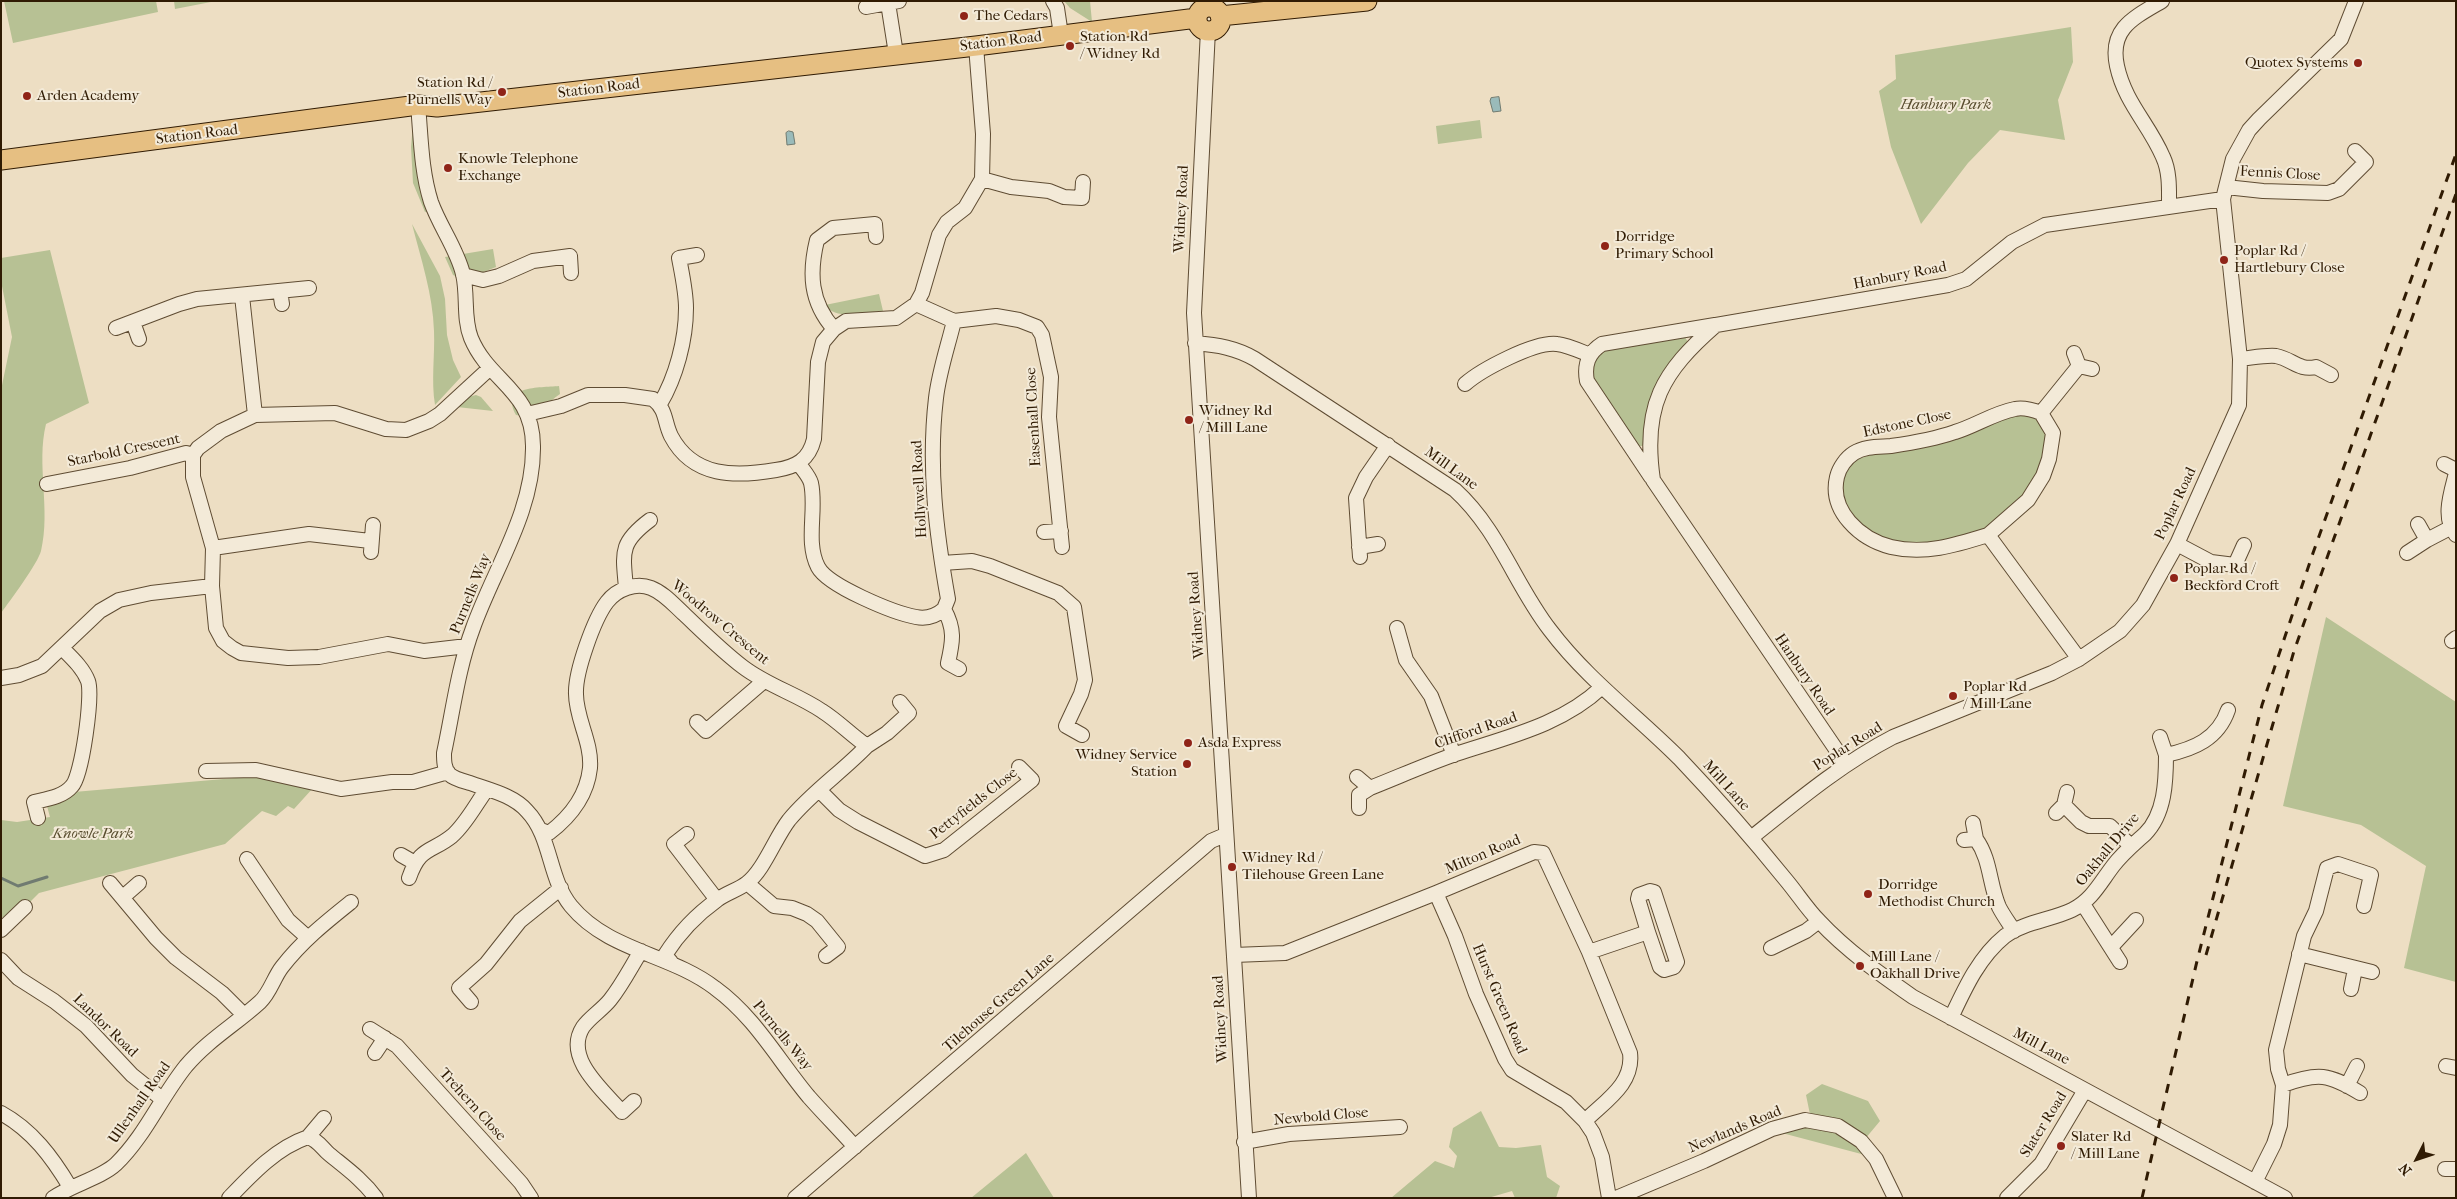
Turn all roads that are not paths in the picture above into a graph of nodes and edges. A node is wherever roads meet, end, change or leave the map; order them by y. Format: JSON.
{"nodes":[{"id":1,"x":1053,"y":1,"type":"edge"},
{"id":2,"x":1367,"y":1,"type":"edge"},
{"id":3,"x":2162,"y":1,"type":"edge"},
{"id":4,"x":2356,"y":1,"type":"edge"},
{"id":5,"x":893,"y":2,"type":"edge"},
{"id":6,"x":866,"y":7,"type":"dead end"},
{"id":7,"x":1208,"y":15,"type":"edge"},
{"id":8,"x":1061,"y":35,"type":"junction"},
{"id":9,"x":976,"y":46,"type":"junction"},
{"id":10,"x":896,"y":54,"type":"junction"},
{"id":11,"x":418,"y":105,"type":"junction"},
{"id":12,"x":2356,"y":151,"type":"dead end"},
{"id":13,"x":1,"y":160,"type":"edge"},
{"id":14,"x":982,"y":179,"type":"junction"},
{"id":15,"x":1082,"y":182,"type":"dead end"},
{"id":16,"x":2225,"y":193,"type":"junction"},
{"id":17,"x":2169,"y":206,"type":"junction"},
{"id":18,"x":876,"y":237,"type":"dead end"},
{"id":19,"x":697,"y":255,"type":"dead end"},
{"id":20,"x":571,"y":273,"type":"dead end"},
{"id":21,"x":463,"y":275,"type":"junction"},
{"id":22,"x":308,"y":288,"type":"dead end"},
{"id":23,"x":242,"y":296,"type":"junction"},
{"id":24,"x":916,"y":304,"type":"junction"},
{"id":25,"x":954,"y":321,"type":"junction"},
{"id":26,"x":133,"y":322,"type":"junction"},
{"id":27,"x":1716,"y":325,"type":"junction"},
{"id":28,"x":116,"y":328,"type":"dead end"},
{"id":29,"x":834,"y":329,"type":"junction"},
{"id":30,"x":139,"y":339,"type":"dead end"},
{"id":31,"x":1195,"y":343,"type":"junction"},
{"id":32,"x":2074,"y":352,"type":"dead end"},
{"id":33,"x":1590,"y":355,"type":"junction"},
{"id":34,"x":2240,"y":359,"type":"junction"},
{"id":35,"x":490,"y":368,"type":"junction"},
{"id":36,"x":2332,"y":375,"type":"dead end"},
{"id":37,"x":1465,"y":384,"type":"dead end"},
{"id":38,"x":660,"y":404,"type":"junction"},
{"id":39,"x":2041,"y":413,"type":"junction"},
{"id":40,"x":527,"y":414,"type":"junction"},
{"id":41,"x":256,"y":415,"type":"junction"},
{"id":42,"x":1388,"y":444,"type":"junction"},
{"id":43,"x":194,"y":455,"type":"junction"},
{"id":44,"x":799,"y":464,"type":"junction"},
{"id":45,"x":2452,"y":469,"type":"edge"},
{"id":46,"x":1653,"y":480,"type":"junction"},
{"id":47,"x":64,"y":495,"type":"dead end"},
{"id":48,"x":641,"y":522,"type":"dead end"},
{"id":49,"x":2418,"y":524,"type":"dead end"},
{"id":50,"x":373,"y":525,"type":"dead end"},
{"id":51,"x":1061,"y":531,"type":"junction"},
{"id":52,"x":1044,"y":532,"type":"dead end"},
{"id":53,"x":2453,"y":532,"type":"edge"},
{"id":54,"x":1988,"y":535,"type":"junction"},
{"id":55,"x":2427,"y":540,"type":"junction"},
{"id":56,"x":1378,"y":544,"type":"dead end"},
{"id":57,"x":2177,"y":544,"type":"junction"},
{"id":58,"x":2244,"y":545,"type":"dead end"},
{"id":59,"x":1062,"y":547,"type":"dead end"},
{"id":60,"x":213,"y":548,"type":"junction"},
{"id":61,"x":2408,"y":553,"type":"dead end"},
{"id":62,"x":942,"y":563,"type":"junction"},
{"id":63,"x":212,"y":586,"type":"junction"},
{"id":64,"x":626,"y":588,"type":"junction"},
{"id":65,"x":944,"y":609,"type":"junction"},
{"id":66,"x":1396,"y":628,"type":"dead end"},
{"id":67,"x":467,"y":646,"type":"junction"},
{"id":68,"x":62,"y":648,"type":"junction"},
{"id":69,"x":2079,"y":659,"type":"junction"},
{"id":70,"x":959,"y":669,"type":"dead end"},
{"id":71,"x":1,"y":678,"type":"edge"},
{"id":72,"x":764,"y":681,"type":"junction"},
{"id":73,"x":1602,"y":687,"type":"junction"},
{"id":74,"x":900,"y":702,"type":"dead end"},
{"id":75,"x":2228,"y":710,"type":"dead end"},
{"id":76,"x":697,"y":722,"type":"dead end"},
{"id":77,"x":1082,"y":735,"type":"dead end"},
{"id":78,"x":2160,"y":737,"type":"dead end"},
{"id":79,"x":867,"y":746,"type":"junction"},
{"id":80,"x":1454,"y":755,"type":"junction"},
{"id":81,"x":2166,"y":755,"type":"junction"},
{"id":82,"x":1846,"y":764,"type":"junction"},
{"id":83,"x":1019,"y":767,"type":"dead end"},
{"id":84,"x":206,"y":771,"type":"dead end"},
{"id":85,"x":448,"y":772,"type":"junction"},
{"id":86,"x":1357,"y":777,"type":"dead end"},
{"id":87,"x":1370,"y":788,"type":"junction"},
{"id":88,"x":486,"y":789,"type":"junction"},
{"id":89,"x":819,"y":790,"type":"junction"},
{"id":90,"x":2062,"y":803,"type":"dead end"},
{"id":91,"x":1358,"y":808,"type":"dead end"},
{"id":92,"x":38,"y":818,"type":"dead end"},
{"id":93,"x":1973,"y":823,"type":"dead end"},
{"id":94,"x":541,"y":830,"type":"junction"},
{"id":95,"x":687,"y":834,"type":"dead end"},
{"id":96,"x":1225,"y":835,"type":"junction"},
{"id":97,"x":1751,"y":838,"type":"junction"},
{"id":98,"x":2131,"y":846,"type":"junction"},
{"id":99,"x":401,"y":855,"type":"dead end"},
{"id":100,"x":247,"y":859,"type":"dead end"},
{"id":101,"x":415,"y":863,"type":"junction"},
{"id":102,"x":409,"y":878,"type":"dead end"},
{"id":103,"x":110,"y":883,"type":"dead end"},
{"id":104,"x":139,"y":883,"type":"dead end"},
{"id":105,"x":747,"y":883,"type":"junction"},
{"id":106,"x":561,"y":888,"type":"junction"},
{"id":107,"x":1436,"y":893,"type":"junction"},
{"id":108,"x":123,"y":897,"type":"junction"},
{"id":109,"x":717,"y":900,"type":"junction"},
{"id":110,"x":351,"y":902,"type":"dead end"},
{"id":111,"x":2083,"y":904,"type":"junction"},
{"id":112,"x":2364,"y":906,"type":"dead end"},
{"id":113,"x":26,"y":907,"type":"dead end"},
{"id":114,"x":2136,"y":920,"type":"dead end"},
{"id":115,"x":1819,"y":921,"type":"junction"},
{"id":116,"x":1,"y":930,"type":"edge"},
{"id":117,"x":2014,"y":931,"type":"junction"},
{"id":118,"x":1648,"y":932,"type":"junction"},
{"id":119,"x":307,"y":937,"type":"junction"},
{"id":120,"x":2111,"y":946,"type":"junction"},
{"id":121,"x":1771,"y":948,"type":"dead end"},
{"id":122,"x":641,"y":951,"type":"junction"},
{"id":123,"x":1589,"y":952,"type":"junction"},
{"id":124,"x":2300,"y":954,"type":"junction"},
{"id":125,"x":1234,"y":955,"type":"junction"},
{"id":126,"x":826,"y":956,"type":"dead end"},
{"id":127,"x":1,"y":960,"type":"edge"},
{"id":128,"x":671,"y":962,"type":"junction"},
{"id":129,"x":2120,"y":962,"type":"dead end"},
{"id":130,"x":2355,"y":969,"type":"junction"},
{"id":131,"x":2372,"y":972,"type":"dead end"},
{"id":132,"x":2351,"y":989,"type":"dead end"},
{"id":133,"x":471,"y":1002,"type":"dead end"},
{"id":134,"x":244,"y":1014,"type":"junction"},
{"id":135,"x":1951,"y":1018,"type":"junction"},
{"id":136,"x":370,"y":1029,"type":"dead end"},
{"id":137,"x":385,"y":1038,"type":"junction"},
{"id":138,"x":375,"y":1053,"type":"dead end"},
{"id":139,"x":2357,"y":1066,"type":"dead end"},
{"id":140,"x":2283,"y":1084,"type":"junction"},
{"id":141,"x":2347,"y":1086,"type":"junction"},
{"id":142,"x":2085,"y":1090,"type":"junction"},
{"id":143,"x":2360,"y":1094,"type":"dead end"},
{"id":144,"x":162,"y":1099,"type":"junction"},
{"id":145,"x":634,"y":1101,"type":"dead end"},
{"id":146,"x":1,"y":1113,"type":"edge"},
{"id":147,"x":324,"y":1118,"type":"dead end"},
{"id":148,"x":1586,"y":1121,"type":"junction"},
{"id":149,"x":1400,"y":1127,"type":"dead end"},
{"id":150,"x":308,"y":1137,"type":"junction"},
{"id":151,"x":1244,"y":1142,"type":"junction"},
{"id":152,"x":856,"y":1147,"type":"junction"},
{"id":153,"x":2255,"y":1182,"type":"junction"},
{"id":154,"x":70,"y":1187,"type":"junction"},
{"id":155,"x":53,"y":1198,"type":"edge"},
{"id":156,"x":229,"y":1198,"type":"edge"},
{"id":157,"x":376,"y":1198,"type":"edge"},
{"id":158,"x":531,"y":1198,"type":"edge"},
{"id":159,"x":795,"y":1198,"type":"edge"},
{"id":160,"x":1249,"y":1198,"type":"edge"},
{"id":161,"x":1609,"y":1198,"type":"edge"},
{"id":162,"x":1616,"y":1198,"type":"edge"},
{"id":163,"x":1895,"y":1198,"type":"edge"},
{"id":164,"x":2007,"y":1198,"type":"edge"},
{"id":165,"x":2285,"y":1198,"type":"edge"}],
"edges":[{"from":1,"to":8,"type":"street"},
{"from":2,"to":7,"type":"main road","name":"Station Road"},
{"from":3,"to":17,"type":"street"},
{"from":4,"to":16,"type":"street","name":"Poplar Road"},
{"from":5,"to":6,"type":"street"},
{"from":5,"to":10,"type":"street"},
{"from":7,"to":8,"type":"main road","name":"Station Road"},
{"from":7,"to":31,"type":"street","name":"Widney Road"},
{"from":8,"to":9,"type":"main road","name":"Station Road"},
{"from":9,"to":10,"type":"main road","name":"Station Road"},
{"from":9,"to":14,"type":"street"},
{"from":10,"to":11,"type":"main road","name":"Station Road"},
{"from":11,"to":13,"type":"main road","name":"Station Road"},
{"from":11,"to":21,"type":"street","name":"Purnells Way"},
{"from":12,"to":16,"type":"street","name":"Fennis Close"},
{"from":14,"to":15,"type":"street"},
{"from":14,"to":24,"type":"street"},
{"from":16,"to":17,"type":"street","name":"Hanbury Road"},
{"from":16,"to":34,"type":"street","name":"Poplar Road"},
{"from":17,"to":27,"type":"street","name":"Hanbury Road"},
{"from":18,"to":29,"type":"street"},
{"from":19,"to":38,"type":"street"},
{"from":20,"to":21,"type":"street"},
{"from":21,"to":35,"type":"street","name":"Purnells Way"},
{"from":22,"to":23,"type":"street"},
{"from":23,"to":26,"type":"street"},
{"from":23,"to":41,"type":"street"},
{"from":24,"to":25,"type":"street"},
{"from":24,"to":29,"type":"street"},
{"from":25,"to":51,"type":"street","name":"Easenhall Close"},
{"from":25,"to":62,"type":"street","name":"Hollywell Road"},
{"from":26,"to":28,"type":"street"},
{"from":26,"to":30,"type":"street"},
{"from":27,"to":33,"type":"street","name":"Hanbury Road"},
{"from":27,"to":46,"type":"street","name":"Hanbury Road"},
{"from":29,"to":44,"type":"street"},
{"from":31,"to":42,"type":"street","name":"Mill Lane"},
{"from":31,"to":96,"type":"street","name":"Widney Road"},
{"from":32,"to":39,"type":"street"},
{"from":33,"to":37,"type":"street"},
{"from":33,"to":46,"type":"street","name":"Hanbury Road"},
{"from":34,"to":36,"type":"street"},
{"from":34,"to":57,"type":"street","name":"Poplar Road"},
{"from":35,"to":40,"type":"street","name":"Purnells Way"},
{"from":35,"to":41,"type":"street","name":"Starbold Crescent"},
{"from":38,"to":40,"type":"street"},
{"from":38,"to":44,"type":"street"},
{"from":39,"to":54,"type":"street","name":"Edstone Close"},
{"from":39,"to":54,"type":"street","name":"Edstone Close"},
{"from":40,"to":67,"type":"street","name":"Purnells Way"},
{"from":41,"to":43,"type":"street","name":"Starbold Crescent"},
{"from":42,"to":56,"type":"street"},
{"from":42,"to":73,"type":"street","name":"Mill Lane"},
{"from":43,"to":47,"type":"street","name":"Starbold Crescent"},
{"from":43,"to":60,"type":"street","name":"Starbold Crescent"},
{"from":44,"to":65,"type":"street"},
{"from":45,"to":53,"type":"street"},
{"from":46,"to":82,"type":"street","name":"Hanbury Road"},
{"from":48,"to":64,"type":"street"},
{"from":49,"to":55,"type":"street"},
{"from":50,"to":60,"type":"street"},
{"from":51,"to":52,"type":"street"},
{"from":51,"to":59,"type":"street","name":"Easenhall Close"},
{"from":53,"to":55,"type":"street"},
{"from":54,"to":69,"type":"street"},
{"from":55,"to":61,"type":"street"},
{"from":57,"to":58,"type":"street"},
{"from":57,"to":69,"type":"street","name":"Poplar Road"},
{"from":60,"to":63,"type":"street","name":"Starbold Crescent"},
{"from":62,"to":65,"type":"street","name":"Hollywell Road"},
{"from":62,"to":77,"type":"street"},
{"from":63,"to":67,"type":"street","name":"Starbold Crescent"},
{"from":63,"to":68,"type":"street"},
{"from":64,"to":72,"type":"street","name":"Woodrow Crescent"},
{"from":64,"to":94,"type":"street"},
{"from":65,"to":70,"type":"street","name":"Hollywell Road"},
{"from":66,"to":80,"type":"street"},
{"from":67,"to":85,"type":"street","name":"Purnells Way"},
{"from":68,"to":71,"type":"street"},
{"from":68,"to":92,"type":"street"},
{"from":69,"to":82,"type":"street","name":"Poplar Road"},
{"from":72,"to":76,"type":"street","name":"Woodrow Crescent"},
{"from":72,"to":79,"type":"street","name":"Woodrow Crescent"},
{"from":73,"to":80,"type":"street","name":"Clifford Road"},
{"from":73,"to":97,"type":"street","name":"Mill Lane"},
{"from":74,"to":79,"type":"street"},
{"from":75,"to":81,"type":"street"},
{"from":78,"to":81,"type":"street","name":"Oakhall Drive"},
{"from":79,"to":89,"type":"street"},
{"from":80,"to":87,"type":"street","name":"Clifford Road"},
{"from":81,"to":98,"type":"street","name":"Oakhall Drive"},
{"from":82,"to":97,"type":"street","name":"Poplar Road"},
{"from":83,"to":89,"type":"street","name":"Pettyfields Close"},
{"from":84,"to":85,"type":"street"},
{"from":85,"to":88,"type":"street","name":"Purnells Way"},
{"from":86,"to":87,"type":"street"},
{"from":87,"to":91,"type":"street"},
{"from":88,"to":94,"type":"street","name":"Purnells Way"},
{"from":88,"to":101,"type":"street"},
{"from":89,"to":105,"type":"street"},
{"from":90,"to":98,"type":"street"},
{"from":93,"to":117,"type":"street"},
{"from":94,"to":106,"type":"street","name":"Purnells Way"},
{"from":95,"to":109,"type":"street"},
{"from":96,"to":125,"type":"street","name":"Widney Road"},
{"from":96,"to":152,"type":"street","name":"Tilehouse Green Lane"},
{"from":97,"to":115,"type":"street","name":"Mill Lane"},
{"from":98,"to":111,"type":"street","name":"Oakhall Drive"},
{"from":99,"to":101,"type":"street"},
{"from":100,"to":119,"type":"street"},
{"from":101,"to":102,"type":"street"},
{"from":103,"to":108,"type":"street"},
{"from":104,"to":108,"type":"street"},
{"from":105,"to":109,"type":"street"},
{"from":105,"to":126,"type":"street"},
{"from":106,"to":122,"type":"street","name":"Purnells Way"},
{"from":106,"to":133,"type":"street"},
{"from":107,"to":123,"type":"street","name":"Milton Road"},
{"from":107,"to":125,"type":"street","name":"Milton Road"},
{"from":107,"to":148,"type":"street","name":"Hurst Green Road"},
{"from":108,"to":134,"type":"street"},
{"from":109,"to":128,"type":"street"},
{"from":110,"to":119,"type":"street","name":"Ullenhall Road"},
{"from":111,"to":117,"type":"street","name":"Oakhall Drive"},
{"from":111,"to":120,"type":"street"},
{"from":112,"to":124,"type":"street"},
{"from":113,"to":116,"type":"street"},
{"from":114,"to":120,"type":"street"},
{"from":115,"to":121,"type":"street"},
{"from":115,"to":135,"type":"street","name":"Mill Lane"},
{"from":117,"to":135,"type":"street","name":"Oakhall Drive"},
{"from":118,"to":118,"type":"street"},
{"from":118,"to":123,"type":"street"},
{"from":119,"to":134,"type":"street","name":"Ullenhall Road"},
{"from":120,"to":129,"type":"street"},
{"from":122,"to":128,"type":"street","name":"Purnells Way"},
{"from":122,"to":145,"type":"street"},
{"from":123,"to":148,"type":"street","name":"Milton Road"},
{"from":124,"to":130,"type":"street"},
{"from":124,"to":140,"type":"street"},
{"from":125,"to":151,"type":"street","name":"Widney Road"},
{"from":127,"to":144,"type":"street","name":"Landor Road"},
{"from":128,"to":152,"type":"street","name":"Purnells Way"},
{"from":130,"to":131,"type":"street"},
{"from":130,"to":132,"type":"street"},
{"from":134,"to":144,"type":"street","name":"Ullenhall Road"},
{"from":135,"to":142,"type":"street","name":"Mill Lane"},
{"from":136,"to":137,"type":"street","name":"Trehern Close"},
{"from":137,"to":138,"type":"street"},
{"from":137,"to":158,"type":"street","name":"Trehern Close"},
{"from":139,"to":141,"type":"street"},
{"from":140,"to":141,"type":"street"},
{"from":140,"to":153,"type":"street"},
{"from":141,"to":143,"type":"street"},
{"from":142,"to":153,"type":"street","name":"Mill Lane"},
{"from":142,"to":164,"type":"street","name":"Slater Road"},
{"from":144,"to":154,"type":"street","name":"Ullenhall Road"},
{"from":146,"to":154,"type":"street"},
{"from":147,"to":150,"type":"street"},
{"from":148,"to":161,"type":"street","name":"Hurst Green Road"},
{"from":149,"to":151,"type":"street","name":"Newbold Close"},
{"from":150,"to":156,"type":"street"},
{"from":150,"to":157,"type":"street"},
{"from":151,"to":160,"type":"street","name":"Widney Road"},
{"from":152,"to":159,"type":"street","name":"Tilehouse Green Lane"},
{"from":153,"to":165,"type":"street","name":"Mill Lane"},
{"from":154,"to":155,"type":"street","name":"Ullenhall Road"},
{"from":162,"to":163,"type":"street","name":"Newlands Road"}]}
